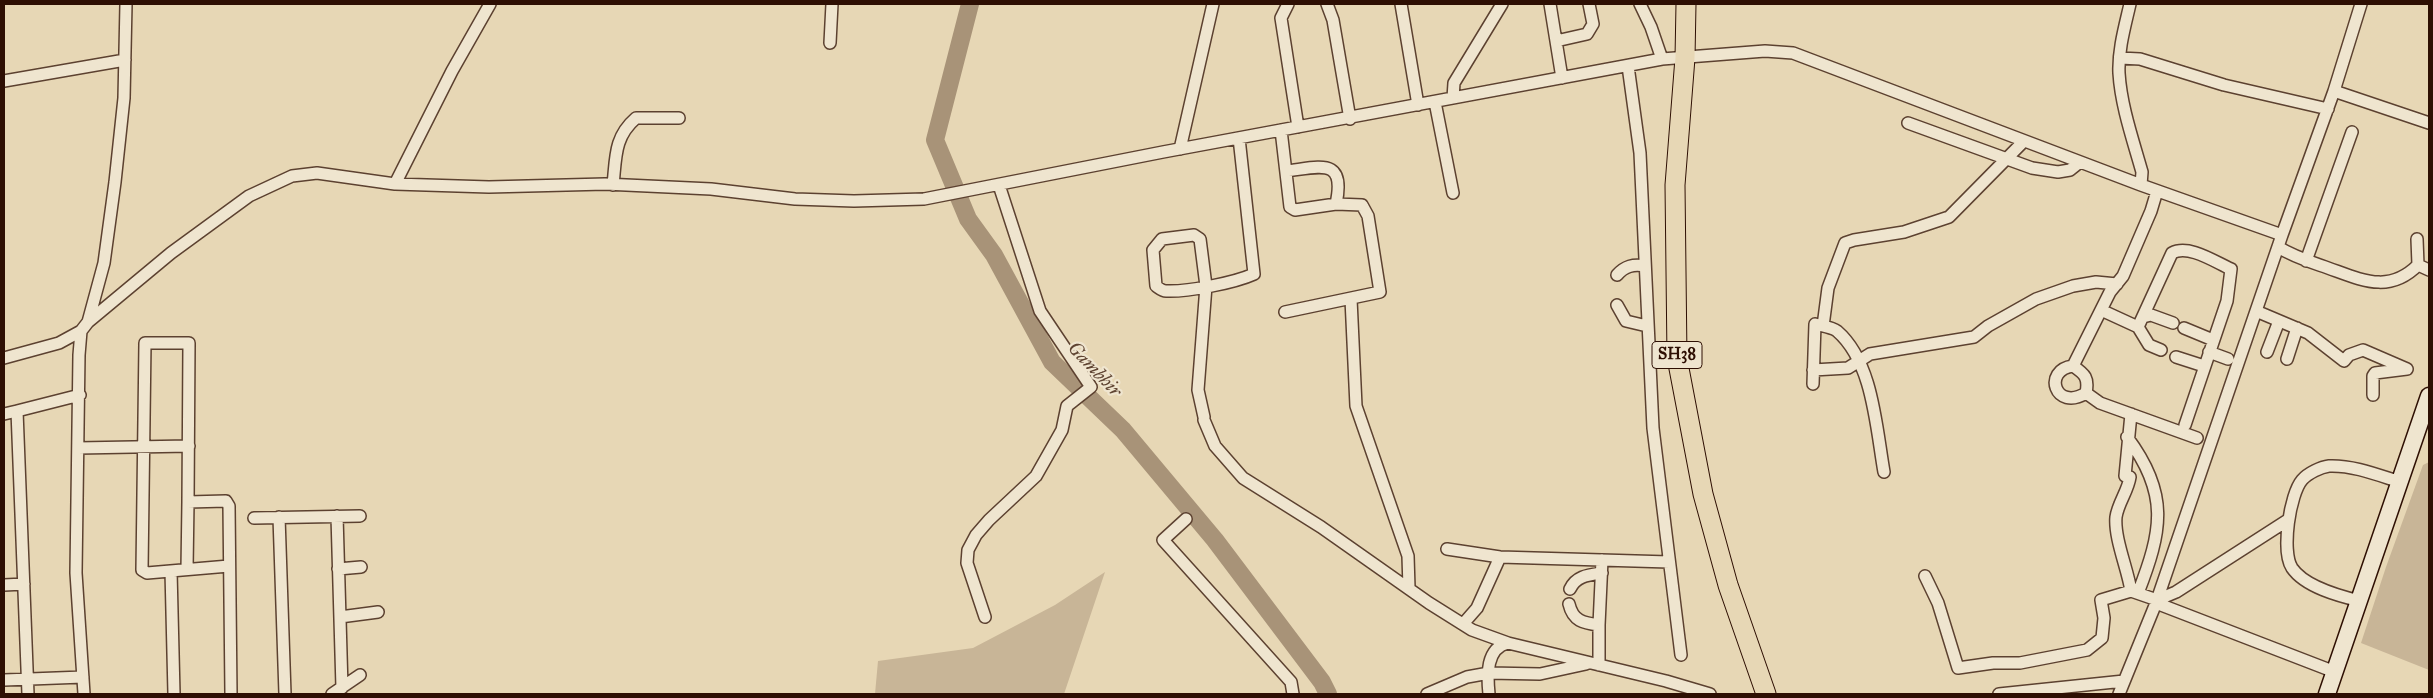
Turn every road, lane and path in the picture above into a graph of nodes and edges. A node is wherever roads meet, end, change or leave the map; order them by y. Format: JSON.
{"nodes":[{"id":1,"x":126,"y":4,"type":"edge"},
{"id":2,"x":490,"y":4,"type":"edge"},
{"id":3,"x":832,"y":4,"type":"edge"},
{"id":4,"x":1213,"y":4,"type":"edge"},
{"id":5,"x":1288,"y":4,"type":"edge"},
{"id":6,"x":1327,"y":4,"type":"edge"},
{"id":7,"x":1401,"y":4,"type":"edge"},
{"id":8,"x":1502,"y":4,"type":"edge"},
{"id":9,"x":1550,"y":4,"type":"edge"},
{"id":10,"x":1589,"y":4,"type":"edge"},
{"id":11,"x":1640,"y":4,"type":"edge"},
{"id":12,"x":1686,"y":4,"type":"edge"},
{"id":13,"x":2130,"y":4,"type":"edge"},
{"id":14,"x":2361,"y":4,"type":"edge"},
{"id":15,"x":1556,"y":40,"type":"junction"},
{"id":16,"x":830,"y":43,"type":"dead end"},
{"id":17,"x":1685,"y":58,"type":"junction"},
{"id":18,"x":2120,"y":58,"type":"junction"},
{"id":19,"x":1662,"y":59,"type":"junction"},
{"id":20,"x":124,"y":60,"type":"junction"},
{"id":21,"x":1628,"y":66,"type":"junction"},
{"id":22,"x":1562,"y":78,"type":"junction"},
{"id":23,"x":4,"y":81,"type":"edge"},
{"id":24,"x":2334,"y":91,"type":"junction"},
{"id":25,"x":1453,"y":98,"type":"junction"},
{"id":26,"x":1435,"y":102,"type":"junction"},
{"id":27,"x":1418,"y":105,"type":"junction"},
{"id":28,"x":2328,"y":109,"type":"junction"},
{"id":29,"x":680,"y":118,"type":"dead end"},
{"id":30,"x":1350,"y":119,"type":"junction"},
{"id":31,"x":1908,"y":123,"type":"dead end"},
{"id":32,"x":2429,"y":123,"type":"edge"},
{"id":33,"x":1298,"y":127,"type":"junction"},
{"id":34,"x":1281,"y":130,"type":"junction"},
{"id":35,"x":2352,"y":132,"type":"dead end"},
{"id":36,"x":1239,"y":138,"type":"junction"},
{"id":37,"x":2024,"y":141,"type":"junction"},
{"id":38,"x":1180,"y":149,"type":"junction"},
{"id":39,"x":2006,"y":159,"type":"junction"},
{"id":40,"x":2080,"y":162,"type":"junction"},
{"id":41,"x":1286,"y":170,"type":"junction"},
{"id":42,"x":394,"y":184,"type":"junction"},
{"id":43,"x":999,"y":184,"type":"junction"},
{"id":44,"x":612,"y":185,"type":"junction"},
{"id":45,"x":2141,"y":185,"type":"junction"},
{"id":46,"x":2157,"y":191,"type":"junction"},
{"id":47,"x":1453,"y":193,"type":"dead end"},
{"id":48,"x":1336,"y":204,"type":"junction"},
{"id":49,"x":2282,"y":236,"type":"junction"},
{"id":50,"x":2417,"y":239,"type":"dead end"},
{"id":51,"x":2278,"y":248,"type":"junction"},
{"id":52,"x":2306,"y":261,"type":"junction"},
{"id":53,"x":2418,"y":265,"type":"junction"},
{"id":54,"x":1645,"y":266,"type":"junction"},
{"id":55,"x":2429,"y":270,"type":"edge"},
{"id":56,"x":1618,"y":275,"type":"dead end"},
{"id":57,"x":2117,"y":284,"type":"junction"},
{"id":58,"x":1206,"y":286,"type":"junction"},
{"id":59,"x":1351,"y":299,"type":"junction"},
{"id":60,"x":1616,"y":305,"type":"dead end"},
{"id":61,"x":2101,"y":310,"type":"junction"},
{"id":62,"x":2256,"y":311,"type":"junction"},
{"id":63,"x":1285,"y":312,"type":"dead end"},
{"id":64,"x":2278,"y":321,"type":"junction"},
{"id":65,"x":2140,"y":322,"type":"junction"},
{"id":66,"x":2173,"y":322,"type":"dead end"},
{"id":67,"x":85,"y":326,"type":"junction"},
{"id":68,"x":1647,"y":326,"type":"junction"},
{"id":69,"x":1823,"y":326,"type":"junction"},
{"id":70,"x":2184,"y":328,"type":"dead end"},
{"id":71,"x":2297,"y":328,"type":"junction"},
{"id":72,"x":2213,"y":340,"type":"junction"},
{"id":73,"x":2161,"y":350,"type":"dead end"},
{"id":74,"x":2209,"y":352,"type":"junction"},
{"id":75,"x":2267,"y":352,"type":"dead end"},
{"id":76,"x":2176,"y":357,"type":"dead end"},
{"id":77,"x":4,"y":358,"type":"edge"},
{"id":78,"x":1860,"y":359,"type":"junction"},
{"id":79,"x":2228,"y":359,"type":"dead end"},
{"id":80,"x":2287,"y":359,"type":"dead end"},
{"id":81,"x":2073,"y":366,"type":"junction"},
{"id":82,"x":2204,"y":366,"type":"junction"},
{"id":83,"x":1813,"y":370,"type":"junction"},
{"id":84,"x":1813,"y":384,"type":"dead end"},
{"id":85,"x":2086,"y":393,"type":"junction"},
{"id":86,"x":80,"y":395,"type":"junction"},
{"id":87,"x":2374,"y":395,"type":"dead end"},
{"id":88,"x":2428,"y":403,"type":"edge"},
{"id":89,"x":17,"y":411,"type":"junction"},
{"id":90,"x":4,"y":414,"type":"edge"},
{"id":91,"x":2130,"y":414,"type":"junction"},
{"id":92,"x":2185,"y":425,"type":"dead end"},
{"id":93,"x":2423,"y":433,"type":"edge"},
{"id":94,"x":2128,"y":437,"type":"junction"},
{"id":95,"x":2198,"y":438,"type":"dead end"},
{"id":96,"x":189,"y":446,"type":"junction"},
{"id":97,"x":78,"y":448,"type":"junction"},
{"id":98,"x":143,"y":448,"type":"junction"},
{"id":99,"x":1884,"y":472,"type":"dead end"},
{"id":100,"x":2400,"y":482,"type":"junction"},
{"id":101,"x":188,"y":502,"type":"junction"},
{"id":102,"x":337,"y":516,"type":"junction"},
{"id":103,"x":360,"y":516,"type":"dead end"},
{"id":104,"x":279,"y":517,"type":"junction"},
{"id":105,"x":254,"y":518,"type":"dead end"},
{"id":106,"x":1186,"y":519,"type":"dead end"},
{"id":107,"x":2288,"y":520,"type":"junction"},
{"id":108,"x":1447,"y":549,"type":"dead end"},
{"id":109,"x":1500,"y":557,"type":"junction"},
{"id":110,"x":1602,"y":560,"type":"junction"},
{"id":111,"x":1669,"y":562,"type":"junction"},
{"id":112,"x":229,"y":566,"type":"junction"},
{"id":113,"x":361,"y":567,"type":"dead end"},
{"id":114,"x":187,"y":569,"type":"junction"},
{"id":115,"x":338,"y":569,"type":"junction"},
{"id":116,"x":171,"y":571,"type":"junction"},
{"id":117,"x":1602,"y":573,"type":"junction"},
{"id":118,"x":1926,"y":576,"type":"dead end"},
{"id":119,"x":24,"y":584,"type":"junction"},
{"id":120,"x":4,"y":585,"type":"edge"},
{"id":121,"x":1409,"y":588,"type":"junction"},
{"id":122,"x":1570,"y":589,"type":"dead end"},
{"id":123,"x":2135,"y":592,"type":"junction"},
{"id":124,"x":2360,"y":601,"type":"junction"},
{"id":125,"x":2157,"y":602,"type":"junction"},
{"id":126,"x":1569,"y":604,"type":"dead end"},
{"id":127,"x":378,"y":612,"type":"dead end"},
{"id":128,"x":340,"y":617,"type":"junction"},
{"id":129,"x":985,"y":617,"type":"dead end"},
{"id":130,"x":1463,"y":624,"type":"junction"},
{"id":131,"x":1599,"y":624,"type":"junction"},
{"id":132,"x":1508,"y":644,"type":"junction"},
{"id":133,"x":1681,"y":655,"type":"dead end"},
{"id":134,"x":1595,"y":664,"type":"junction"},
{"id":135,"x":2335,"y":672,"type":"junction"},
{"id":136,"x":1489,"y":673,"type":"junction"},
{"id":137,"x":360,"y":675,"type":"dead end"},
{"id":138,"x":83,"y":677,"type":"junction"},
{"id":139,"x":27,"y":679,"type":"junction"},
{"id":140,"x":4,"y":680,"type":"edge"},
{"id":141,"x":2124,"y":681,"type":"junction"},
{"id":142,"x":337,"y":691,"type":"edge"},
{"id":143,"x":28,"y":694,"type":"edge"},
{"id":144,"x":84,"y":694,"type":"edge"},
{"id":145,"x":174,"y":694,"type":"edge"},
{"id":146,"x":231,"y":694,"type":"edge"},
{"id":147,"x":285,"y":694,"type":"edge"},
{"id":148,"x":1293,"y":694,"type":"edge"},
{"id":149,"x":1427,"y":694,"type":"edge"},
{"id":150,"x":1489,"y":694,"type":"edge"},
{"id":151,"x":1710,"y":694,"type":"edge"},
{"id":152,"x":1766,"y":694,"type":"edge"},
{"id":153,"x":1999,"y":694,"type":"edge"},
{"id":154,"x":2119,"y":694,"type":"edge"},
{"id":155,"x":2327,"y":694,"type":"edge"}],
"edges":[{"from":1,"to":20,"type":"street"},
{"from":2,"to":42,"type":"street"},
{"from":3,"to":16,"type":"street"},
{"from":4,"to":38,"type":"street"},
{"from":5,"to":33,"type":"street"},
{"from":6,"to":30,"type":"street"},
{"from":7,"to":27,"type":"street"},
{"from":8,"to":25,"type":"street"},
{"from":9,"to":15,"type":"street"},
{"from":10,"to":15,"type":"street"},
{"from":11,"to":19,"type":"street"},
{"from":12,"to":17,"type":"main road","number":"SH38"},
{"from":13,"to":18,"type":"street"},
{"from":14,"to":24,"type":"street"},
{"from":15,"to":22,"type":"street"},
{"from":17,"to":19,"type":"street"},
{"from":17,"to":37,"type":"street"},
{"from":17,"to":152,"type":"main road","number":"SH38"},
{"from":18,"to":28,"type":"street"},
{"from":18,"to":45,"type":"street"},
{"from":19,"to":21,"type":"street"},
{"from":20,"to":23,"type":"street"},
{"from":20,"to":67,"type":"street"},
{"from":21,"to":22,"type":"street"},
{"from":21,"to":54,"type":"street"},
{"from":22,"to":25,"type":"street"},
{"from":24,"to":28,"type":"street"},
{"from":24,"to":32,"type":"street"},
{"from":25,"to":26,"type":"street"},
{"from":26,"to":27,"type":"street"},
{"from":26,"to":47,"type":"street"},
{"from":27,"to":30,"type":"street"},
{"from":28,"to":49,"type":"street"},
{"from":29,"to":44,"type":"street"},
{"from":30,"to":33,"type":"street"},
{"from":31,"to":39,"type":"street"},
{"from":33,"to":34,"type":"street"},
{"from":34,"to":36,"type":"street"},
{"from":34,"to":41,"type":"street"},
{"from":35,"to":52,"type":"street"},
{"from":36,"to":38,"type":"street"},
{"from":36,"to":58,"type":"street"},
{"from":37,"to":39,"type":"street"},
{"from":37,"to":40,"type":"street"},
{"from":38,"to":43,"type":"street"},
{"from":39,"to":40,"type":"street"},
{"from":39,"to":69,"type":"street"},
{"from":40,"to":45,"type":"street"},
{"from":41,"to":48,"type":"street"},
{"from":41,"to":48,"type":"street"},
{"from":42,"to":44,"type":"street"},
{"from":42,"to":67,"type":"street"},
{"from":43,"to":44,"type":"street"},
{"from":43,"to":129,"type":"street"},
{"from":45,"to":46,"type":"street"},
{"from":46,"to":49,"type":"street"},
{"from":46,"to":57,"type":"street"},
{"from":48,"to":59,"type":"street"},
{"from":49,"to":51,"type":"street"},
{"from":50,"to":53,"type":"street"},
{"from":51,"to":52,"type":"street"},
{"from":51,"to":62,"type":"street"},
{"from":52,"to":53,"type":"street"},
{"from":53,"to":55,"type":"street"},
{"from":54,"to":56,"type":"street"},
{"from":54,"to":68,"type":"street"},
{"from":57,"to":61,"type":"street"},
{"from":57,"to":78,"type":"street"},
{"from":58,"to":58,"type":"street"},
{"from":58,"to":121,"type":"street"},
{"from":59,"to":63,"type":"street"},
{"from":59,"to":121,"type":"street"},
{"from":60,"to":68,"type":"street"},
{"from":61,"to":65,"type":"street"},
{"from":61,"to":81,"type":"street"},
{"from":62,"to":64,"type":"street"},
{"from":62,"to":125,"type":"street"},
{"from":64,"to":71,"type":"street"},
{"from":64,"to":75,"type":"street"},
{"from":65,"to":66,"type":"street"},
{"from":65,"to":72,"type":"street"},
{"from":65,"to":73,"type":"street"},
{"from":67,"to":77,"type":"street"},
{"from":67,"to":86,"type":"street"},
{"from":68,"to":111,"type":"street"},
{"from":69,"to":78,"type":"street"},
{"from":69,"to":83,"type":"street"},
{"from":70,"to":72,"type":"street"},
{"from":71,"to":80,"type":"street"},
{"from":71,"to":87,"type":"street"},
{"from":72,"to":74,"type":"street"},
{"from":74,"to":79,"type":"street"},
{"from":74,"to":82,"type":"street"},
{"from":76,"to":82,"type":"street"},
{"from":78,"to":83,"type":"street"},
{"from":78,"to":99,"type":"street"},
{"from":81,"to":85,"type":"street"},
{"from":81,"to":85,"type":"street"},
{"from":82,"to":92,"type":"street"},
{"from":83,"to":84,"type":"street"},
{"from":85,"to":91,"type":"street"},
{"from":86,"to":89,"type":"street"},
{"from":86,"to":97,"type":"street"},
{"from":88,"to":93,"type":"street"},
{"from":89,"to":90,"type":"street"},
{"from":89,"to":119,"type":"street"},
{"from":91,"to":94,"type":"street"},
{"from":91,"to":95,"type":"street"},
{"from":93,"to":100,"type":"street"},
{"from":94,"to":123,"type":"street"},
{"from":94,"to":123,"type":"street"},
{"from":96,"to":98,"type":"street"},
{"from":96,"to":98,"type":"street"},
{"from":96,"to":101,"type":"street"},
{"from":97,"to":98,"type":"street"},
{"from":97,"to":138,"type":"street"},
{"from":98,"to":116,"type":"street"},
{"from":100,"to":107,"type":"street"},
{"from":100,"to":124,"type":"street"},
{"from":101,"to":112,"type":"street"},
{"from":101,"to":114,"type":"street"},
{"from":102,"to":103,"type":"street"},
{"from":102,"to":104,"type":"street"},
{"from":102,"to":115,"type":"street"},
{"from":104,"to":105,"type":"street"},
{"from":104,"to":147,"type":"street"},
{"from":106,"to":148,"type":"street"},
{"from":107,"to":124,"type":"street"},
{"from":107,"to":125,"type":"street"},
{"from":108,"to":109,"type":"street"},
{"from":109,"to":110,"type":"street"},
{"from":109,"to":130,"type":"street"},
{"from":110,"to":111,"type":"street"},
{"from":110,"to":117,"type":"street"},
{"from":111,"to":133,"type":"street"},
{"from":112,"to":114,"type":"street"},
{"from":112,"to":146,"type":"street"},
{"from":113,"to":115,"type":"street"},
{"from":114,"to":116,"type":"street"},
{"from":115,"to":128,"type":"street"},
{"from":116,"to":145,"type":"street"},
{"from":117,"to":122,"type":"street"},
{"from":117,"to":131,"type":"street"},
{"from":118,"to":123,"type":"street"},
{"from":119,"to":120,"type":"street"},
{"from":119,"to":139,"type":"street"},
{"from":121,"to":130,"type":"street"},
{"from":123,"to":125,"type":"street"},
{"from":124,"to":135,"type":"street"},
{"from":125,"to":135,"type":"street"},
{"from":125,"to":141,"type":"street"},
{"from":126,"to":131,"type":"street"},
{"from":127,"to":128,"type":"street"},
{"from":128,"to":142,"type":"street"},
{"from":130,"to":132,"type":"street"},
{"from":131,"to":134,"type":"street"},
{"from":132,"to":134,"type":"street"},
{"from":132,"to":136,"type":"street"},
{"from":134,"to":136,"type":"street"},
{"from":134,"to":151,"type":"street"},
{"from":135,"to":155,"type":"street"},
{"from":136,"to":149,"type":"street"},
{"from":136,"to":150,"type":"street"},
{"from":137,"to":142,"type":"street"},
{"from":138,"to":139,"type":"street"},
{"from":138,"to":144,"type":"street"},
{"from":139,"to":140,"type":"street"},
{"from":139,"to":143,"type":"street"},
{"from":141,"to":153,"type":"street"},
{"from":141,"to":154,"type":"street"}]}
